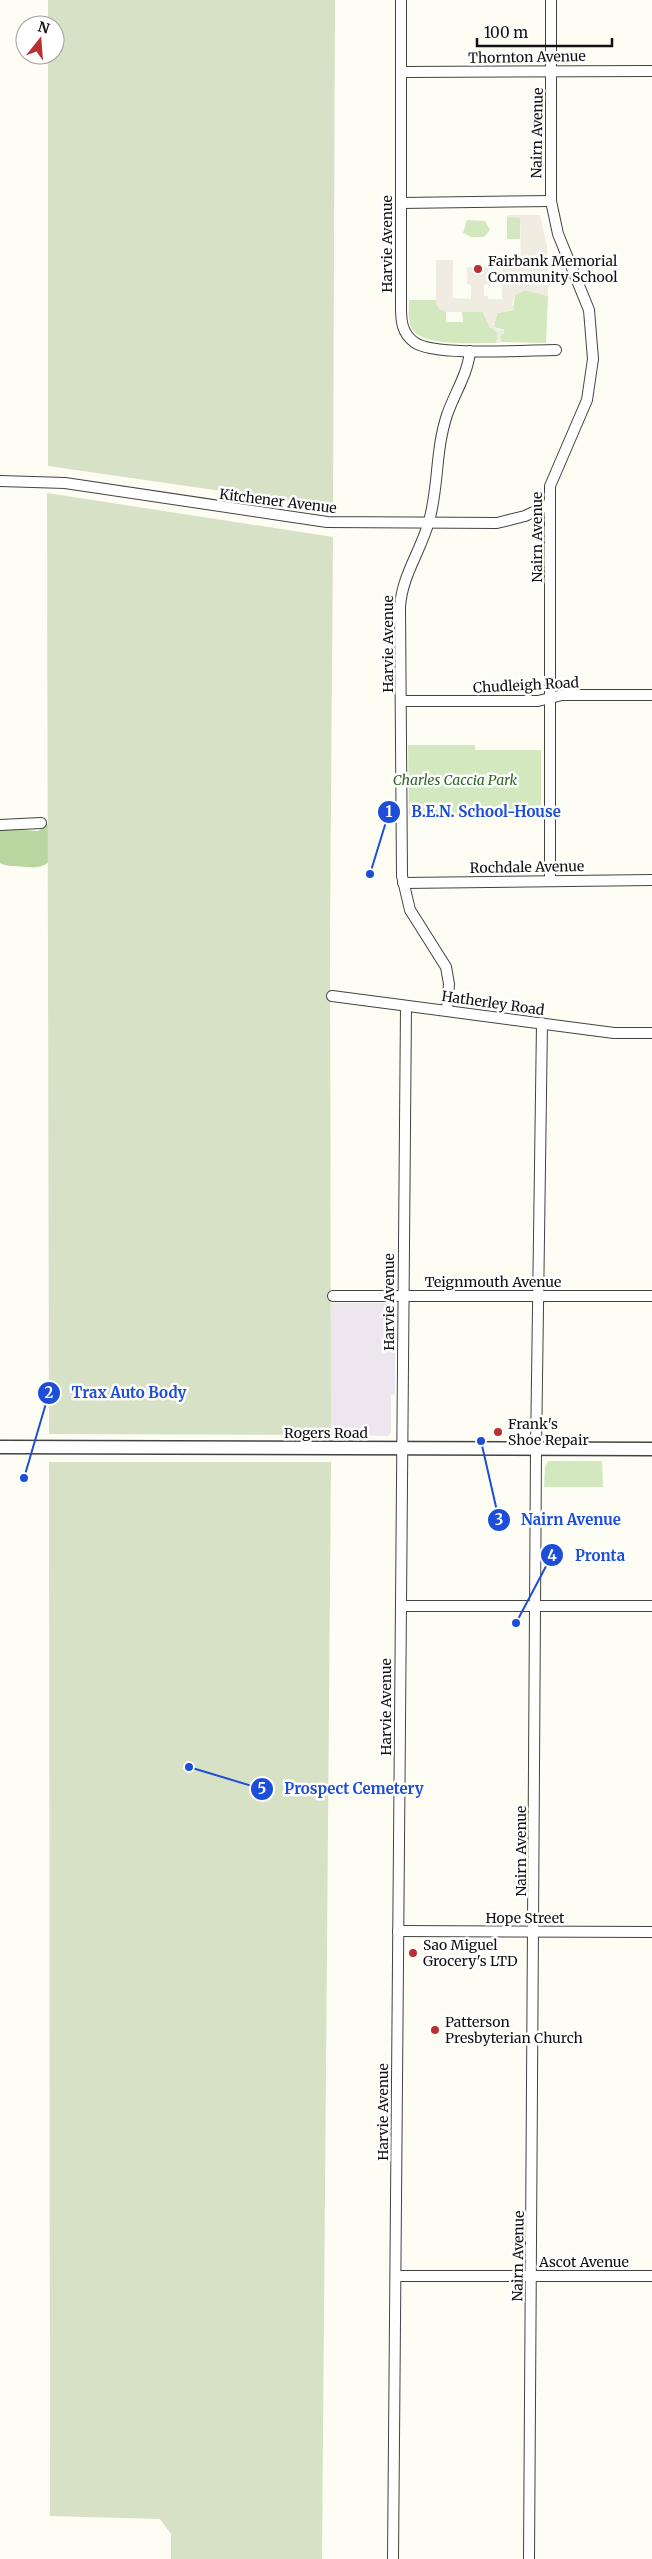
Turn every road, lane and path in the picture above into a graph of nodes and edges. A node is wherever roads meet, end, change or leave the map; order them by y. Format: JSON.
{"nodes":[{"id":1,"x":401,"y":0,"type":"edge"},
{"id":2,"x":551,"y":0,"type":"edge"},
{"id":3,"x":652,"y":71,"type":"edge"},
{"id":4,"x":402,"y":72,"type":"junction"},
{"id":5,"x":552,"y":72,"type":"junction"},
{"id":6,"x":551,"y":201,"type":"junction"},
{"id":7,"x":401,"y":202,"type":"junction"},
{"id":8,"x":556,"y":350,"type":"dead end"},
{"id":9,"x":470,"y":351,"type":"junction"},
{"id":10,"x":0,"y":481,"type":"edge"},
{"id":11,"x":550,"y":504,"type":"junction"},
{"id":12,"x":429,"y":523,"type":"junction"},
{"id":13,"x":652,"y":695,"type":"edge"},
{"id":14,"x":551,"y":699,"type":"junction"},
{"id":15,"x":401,"y":701,"type":"junction"},
{"id":16,"x":41,"y":823,"type":"dead end"},
{"id":17,"x":0,"y":825,"type":"edge"},
{"id":18,"x":550,"y":880,"type":"junction"},
{"id":19,"x":652,"y":880,"type":"edge"},
{"id":20,"x":403,"y":883,"type":"junction"},
{"id":21,"x":332,"y":996,"type":"dead end"},
{"id":22,"x":406,"y":1006,"type":"junction"},
{"id":23,"x":447,"y":1010,"type":"junction"},
{"id":24,"x":542,"y":1023,"type":"junction"},
{"id":25,"x":652,"y":1033,"type":"edge"},
{"id":26,"x":333,"y":1296,"type":"dead end"},
{"id":27,"x":403,"y":1296,"type":"junction"},
{"id":28,"x":538,"y":1296,"type":"junction"},
{"id":29,"x":652,"y":1296,"type":"edge"},
{"id":30,"x":0,"y":1446,"type":"edge"},
{"id":31,"x":401,"y":1448,"type":"junction"},
{"id":32,"x":536,"y":1450,"type":"junction"},
{"id":33,"x":652,"y":1450,"type":"edge"},
{"id":34,"x":401,"y":1606,"type":"junction"},
{"id":35,"x":536,"y":1606,"type":"junction"},
{"id":36,"x":652,"y":1606,"type":"edge"},
{"id":37,"x":398,"y":1931,"type":"junction"},
{"id":38,"x":534,"y":1932,"type":"junction"},
{"id":39,"x":652,"y":1932,"type":"edge"},
{"id":40,"x":396,"y":2276,"type":"junction"},
{"id":41,"x":532,"y":2276,"type":"junction"},
{"id":42,"x":652,"y":2276,"type":"edge"},
{"id":43,"x":393,"y":2559,"type":"edge"},
{"id":44,"x":529,"y":2559,"type":"edge"}],
"edges":[{"from":1,"to":4,"type":"street","name":"Harvie Avenue"},
{"from":2,"to":5,"type":"street","name":"Nairn Avenue"},
{"from":3,"to":5,"type":"street","name":"Thornton Avenue"},
{"from":4,"to":5,"type":"street","name":"Thornton Avenue"},
{"from":4,"to":7,"type":"street","name":"Harvie Avenue"},
{"from":5,"to":6,"type":"street","name":"Nairn Avenue"},
{"from":6,"to":7,"type":"street"},
{"from":6,"to":11,"type":"street","name":"Nairn Avenue"},
{"from":7,"to":9,"type":"street","name":"Harvie Avenue"},
{"from":8,"to":9,"type":"street"},
{"from":9,"to":12,"type":"street","name":"Harvie Avenue"},
{"from":10,"to":12,"type":"street","name":"Kitchener Avenue"},
{"from":11,"to":12,"type":"street","name":"Kitchener Avenue"},
{"from":11,"to":14,"type":"street","name":"Nairn Avenue"},
{"from":12,"to":15,"type":"street","name":"Harvie Avenue"},
{"from":13,"to":14,"type":"street","name":"Chudleigh Road"},
{"from":14,"to":15,"type":"street","name":"Chudleigh Road"},
{"from":14,"to":18,"type":"street","name":"Nairn Avenue"},
{"from":15,"to":20,"type":"street","name":"Harvie Avenue"},
{"from":16,"to":17,"type":"street"},
{"from":18,"to":19,"type":"street","name":"Rochdale Avenue"},
{"from":18,"to":20,"type":"street","name":"Rochdale Avenue"},
{"from":20,"to":23,"type":"street","name":"Harvie Avenue"},
{"from":21,"to":22,"type":"street","name":"Hatherley Road"},
{"from":22,"to":23,"type":"street","name":"Hatherley Road"},
{"from":22,"to":27,"type":"street","name":"Harvie Avenue"},
{"from":23,"to":24,"type":"street","name":"Hatherley Road"},
{"from":24,"to":25,"type":"street","name":"Hatherley Road"},
{"from":24,"to":28,"type":"street","name":"Nairn Avenue"},
{"from":26,"to":27,"type":"street","name":"Teignmouth Avenue"},
{"from":27,"to":28,"type":"street","name":"Teignmouth Avenue"},
{"from":27,"to":31,"type":"street","name":"Harvie Avenue"},
{"from":28,"to":29,"type":"street","name":"Teignmouth Avenue"},
{"from":28,"to":32,"type":"street","name":"Nairn Avenue"},
{"from":30,"to":31,"type":"street","name":"Rogers Road"},
{"from":31,"to":32,"type":"street","name":"Rogers Road"},
{"from":31,"to":34,"type":"street","name":"Harvie Avenue"},
{"from":32,"to":33,"type":"street","name":"Rogers Road"},
{"from":32,"to":35,"type":"street","name":"Nairn Avenue"},
{"from":34,"to":35,"type":"street"},
{"from":34,"to":37,"type":"street","name":"Harvie Avenue"},
{"from":35,"to":36,"type":"street"},
{"from":35,"to":38,"type":"street","name":"Nairn Avenue"},
{"from":37,"to":38,"type":"street","name":"Hope Street"},
{"from":37,"to":40,"type":"street","name":"Harvie Avenue"},
{"from":38,"to":39,"type":"street","name":"Hope Street"},
{"from":38,"to":41,"type":"street","name":"Nairn Avenue"},
{"from":40,"to":41,"type":"street","name":"Ascot Avenue"},
{"from":40,"to":43,"type":"street","name":"Harvie Avenue"},
{"from":41,"to":42,"type":"street","name":"Ascot Avenue"},
{"from":41,"to":44,"type":"street","name":"Nairn Avenue"}]}
